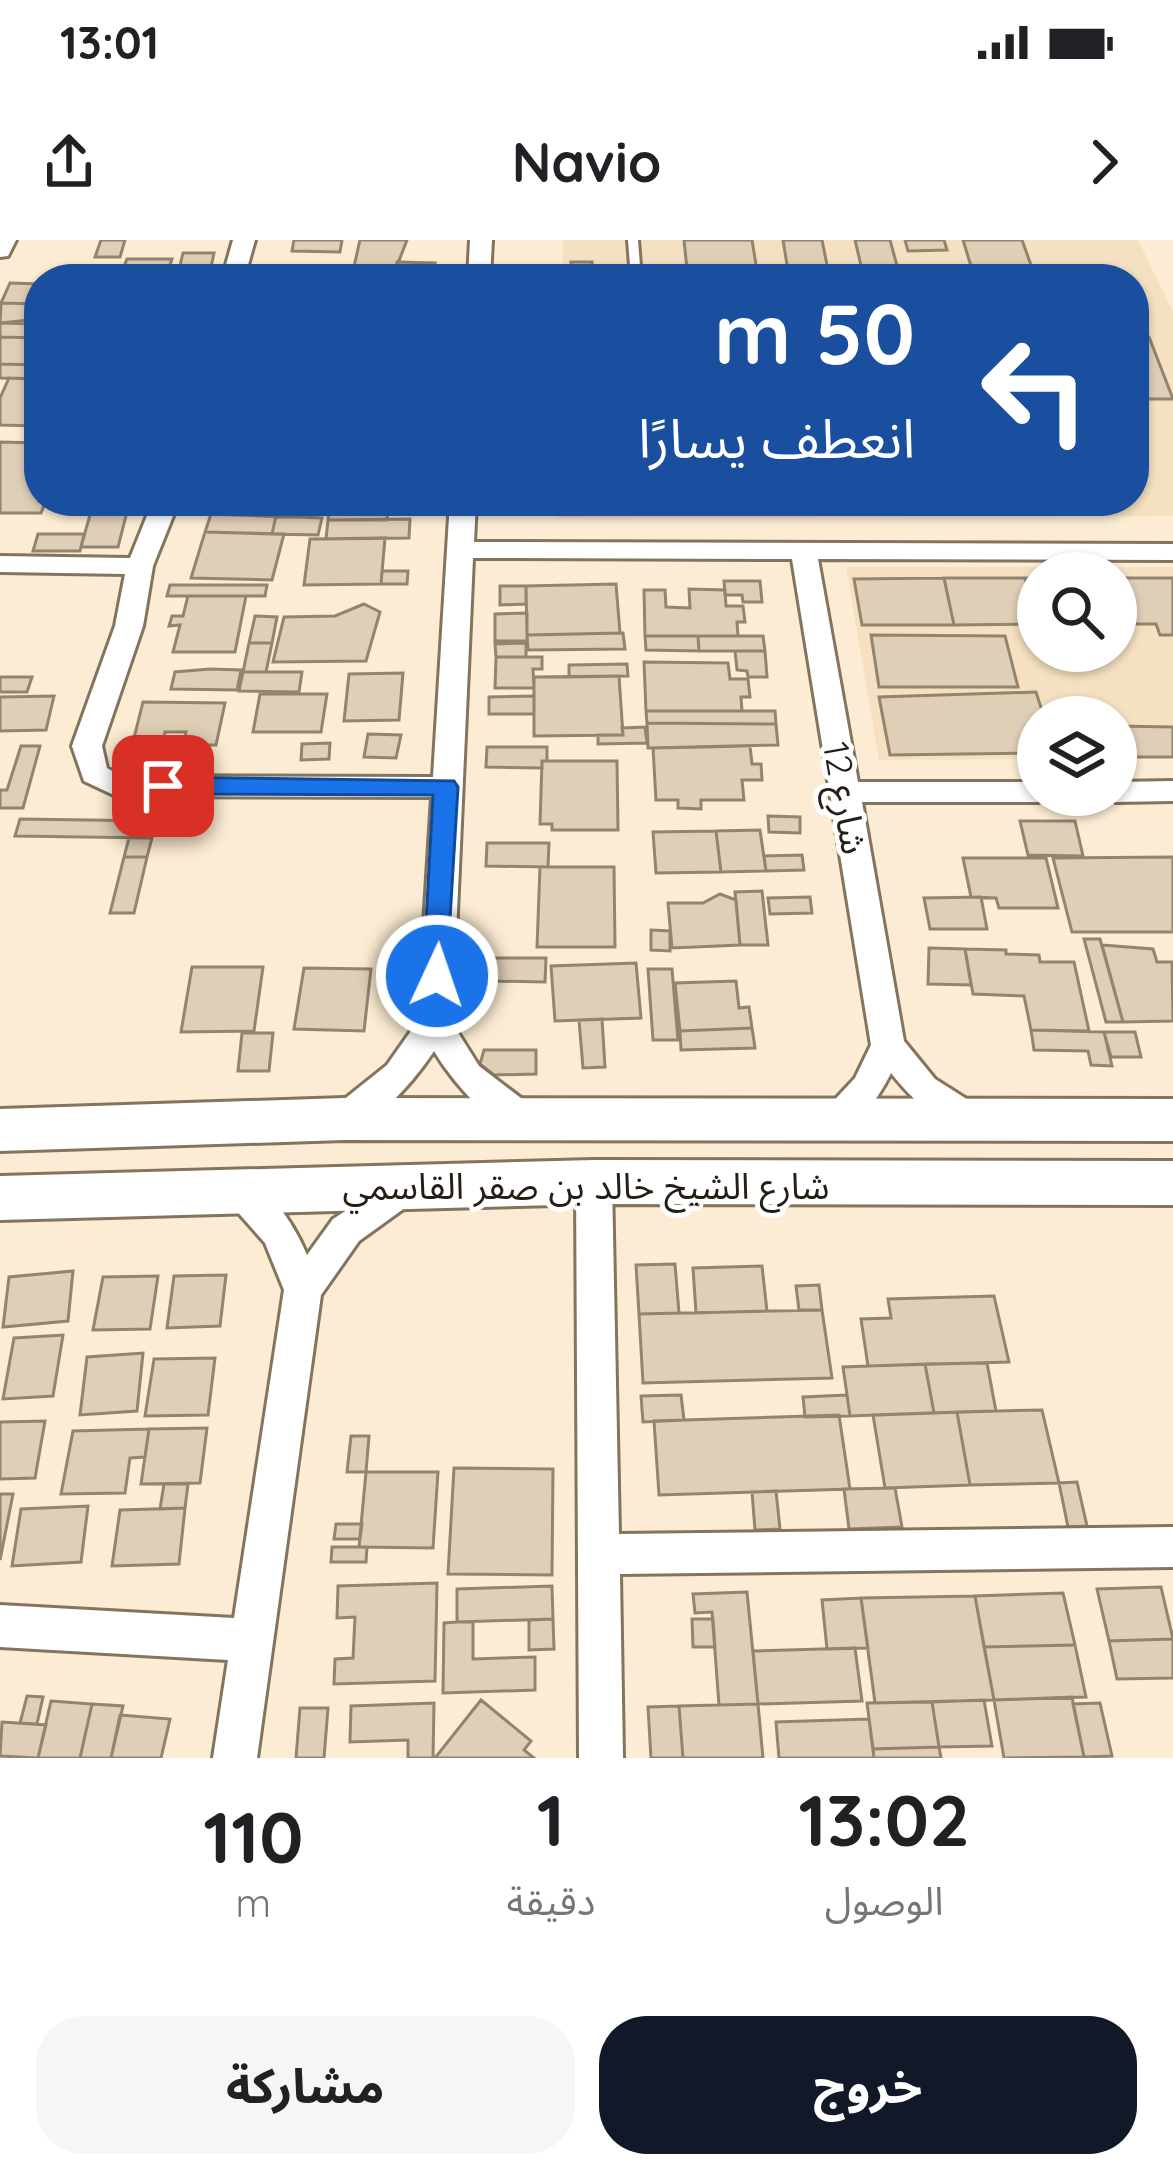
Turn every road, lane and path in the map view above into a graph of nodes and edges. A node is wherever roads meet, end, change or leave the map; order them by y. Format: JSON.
{"nodes":[{"id":1,"x":5,"y":240,"type":"edge"},
{"id":2,"x":0,"y":250,"type":"edge"},
{"id":3,"x":160,"y":516,"type":"edge"},
{"id":4,"x":463,"y":516,"type":"edge"},
{"id":5,"x":460,"y":550,"type":"junction"},
{"id":6,"x":804,"y":551,"type":"junction"},
{"id":7,"x":1173,"y":552,"type":"edge"},
{"id":8,"x":0,"y":564,"type":"edge"},
{"id":9,"x":140,"y":566,"type":"junction"},
{"id":10,"x":446,"y":787,"type":"junction"},
{"id":11,"x":1137,"y":791,"type":"edge"},
{"id":12,"x":1173,"y":791,"type":"edge"},
{"id":13,"x":845,"y":792,"type":"junction"},
{"id":14,"x":1017,"y":792,"type":"edge"},
{"id":15,"x":435,"y":1024,"type":"junction"},
{"id":16,"x":888,"y":1045,"type":"junction"},
{"id":17,"x":522,"y":1118,"type":"junction"},
{"id":18,"x":344,"y":1119,"type":"junction"},
{"id":19,"x":830,"y":1122,"type":"junction"},
{"id":20,"x":977,"y":1122,"type":"junction"},
{"id":21,"x":1173,"y":1125,"type":"edge"},
{"id":22,"x":0,"y":1130,"type":"edge"},
{"id":23,"x":594,"y":1182,"type":"junction"},
{"id":24,"x":1173,"y":1183,"type":"edge"},
{"id":25,"x":1095,"y":1184,"type":"junction"},
{"id":26,"x":407,"y":1186,"type":"junction"},
{"id":27,"x":237,"y":1191,"type":"junction"},
{"id":28,"x":0,"y":1198,"type":"edge"},
{"id":29,"x":303,"y":1291,"type":"junction"},
{"id":30,"x":1173,"y":1547,"type":"edge"},
{"id":31,"x":598,"y":1555,"type":"junction"},
{"id":32,"x":0,"y":1626,"type":"edge"},
{"id":33,"x":252,"y":1640,"type":"junction"},
{"id":34,"x":235,"y":1758,"type":"edge"},
{"id":35,"x":601,"y":1758,"type":"edge"}],
"edges":[{"from":1,"to":2,"type":"street"},
{"from":3,"to":9,"type":"street"},
{"from":4,"to":5,"type":"street"},
{"from":5,"to":6,"type":"street"},
{"from":5,"to":10,"type":"street"},
{"from":6,"to":7,"type":"street"},
{"from":6,"to":13,"type":"street","name":"شارع 12"},
{"from":8,"to":9,"type":"street"},
{"from":9,"to":10,"type":"street"},
{"from":10,"to":15,"type":"street"},
{"from":11,"to":12,"type":"street"},
{"from":13,"to":14,"type":"street"},
{"from":13,"to":16,"type":"street","name":"شارع 12"},
{"from":15,"to":17,"type":"street"},
{"from":15,"to":18,"type":"street"},
{"from":16,"to":19,"type":"street"},
{"from":16,"to":20,"type":"street","name":"شارع 12"},
{"from":17,"to":18,"type":"main road","name":"شارع الشيخ خالد بن صقر القاسمي"},
{"from":17,"to":19,"type":"main road","name":"شارع الشيخ خالد بن صقر القاسمي"},
{"from":18,"to":22,"type":"main road","name":"شارع الشيخ خالد بن صقر القاسمي"},
{"from":19,"to":20,"type":"main road","name":"شارع الشيخ خالد بن صقر القاسمي"},
{"from":20,"to":21,"type":"main road","name":"شارع الشيخ خالد بن صقر القاسمي"},
{"from":21,"to":25,"type":"main road"},
{"from":23,"to":25,"type":"main road","name":"شارع الشيخ خالد بن صقر القاسمي"},
{"from":23,"to":26,"type":"main road","name":"شارع الشيخ خالد بن صقر القاسمي"},
{"from":23,"to":31,"type":"street"},
{"from":24,"to":25,"type":"main road","name":"شارع الشيخ خالد بن صقر القاسمي"},
{"from":26,"to":27,"type":"main road","name":"شارع الشيخ خالد بن صقر القاسمي"},
{"from":26,"to":29,"type":"street"},
{"from":27,"to":28,"type":"main road","name":"شارع الشيخ خالد بن صقر القاسمي"},
{"from":27,"to":29,"type":"street"},
{"from":29,"to":33,"type":"street"},
{"from":30,"to":31,"type":"street"},
{"from":31,"to":35,"type":"street"},
{"from":32,"to":33,"type":"street"},
{"from":33,"to":34,"type":"street"}]}
